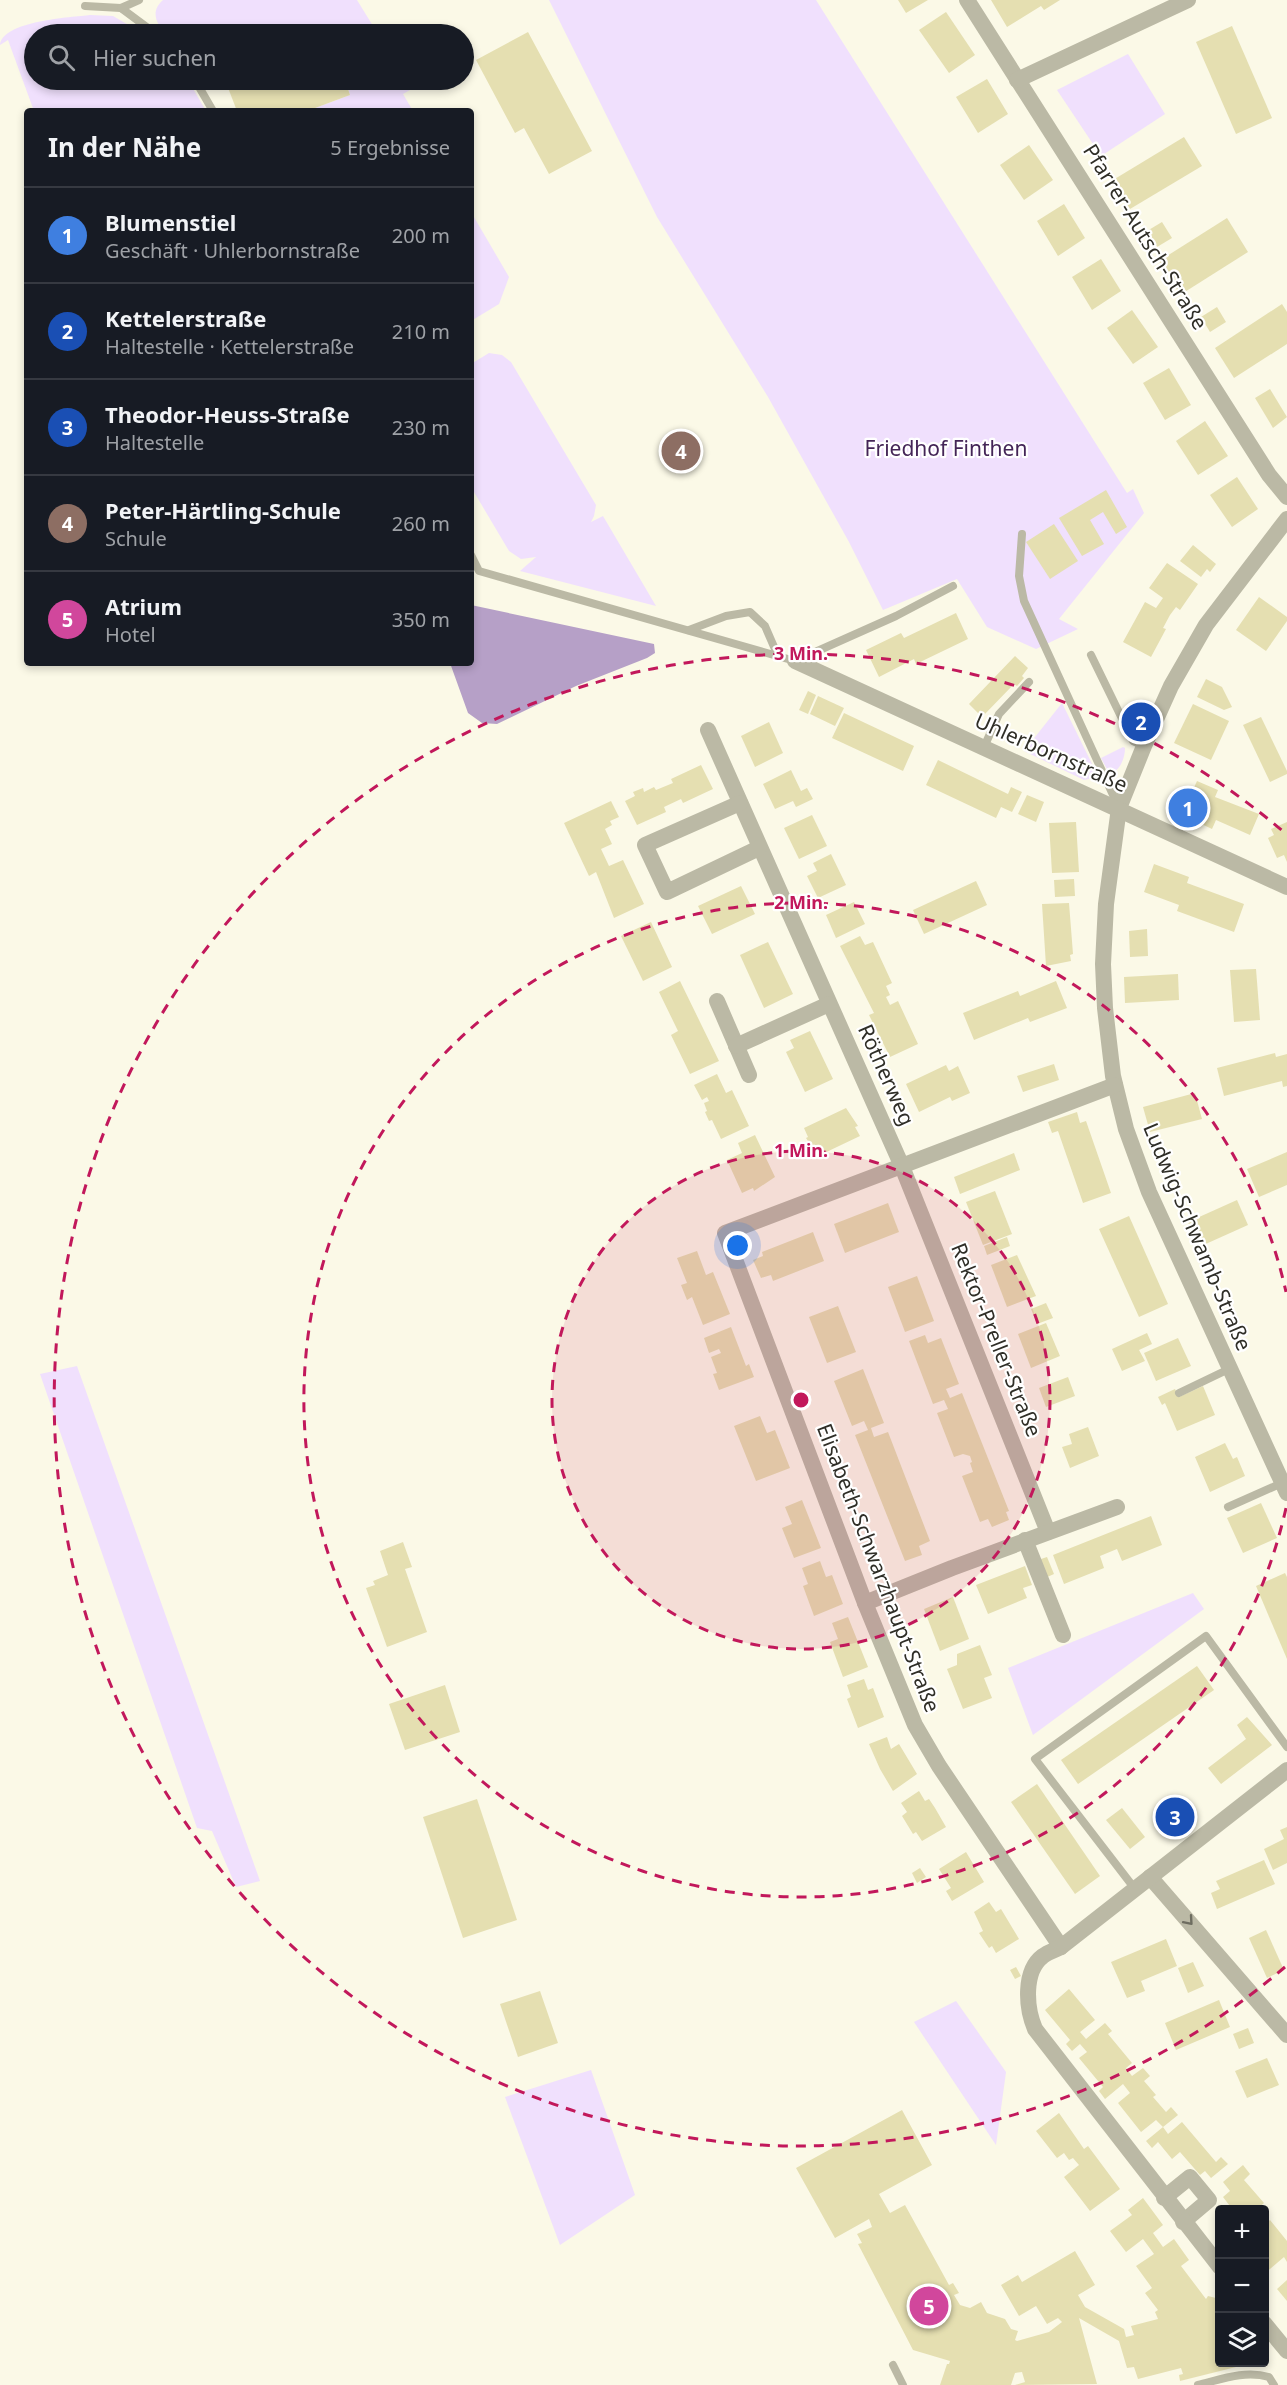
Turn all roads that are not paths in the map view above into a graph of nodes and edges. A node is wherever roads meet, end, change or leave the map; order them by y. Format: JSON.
{"nodes":[{"id":1,"x":139,"y":0,"type":"edge"},
{"id":2,"x":967,"y":0,"type":"edge"},
{"id":3,"x":1188,"y":0,"type":"edge"},
{"id":4,"x":85,"y":6,"type":"dead end"},
{"id":5,"x":121,"y":8,"type":"junction"},
{"id":6,"x":143,"y":24,"type":"edge"},
{"id":7,"x":1017,"y":80,"type":"junction"},
{"id":8,"x":201,"y":90,"type":"edge"},
{"id":9,"x":211,"y":108,"type":"edge"},
{"id":10,"x":1287,"y":497,"type":"edge"},
{"id":11,"x":1287,"y":519,"type":"edge"},
{"id":12,"x":1022,"y":534,"type":"dead end"},
{"id":13,"x":474,"y":561,"type":"edge"},
{"id":14,"x":953,"y":586,"type":"dead end"},
{"id":15,"x":689,"y":630,"type":"junction"},
{"id":16,"x":1091,"y":655,"type":"dead end"},
{"id":17,"x":778,"y":656,"type":"junction"},
{"id":18,"x":795,"y":661,"type":"junction"},
{"id":19,"x":1029,"y":682,"type":"dead end"},
{"id":20,"x":708,"y":730,"type":"dead end"},
{"id":21,"x":1144,"y":746,"type":"junction"},
{"id":22,"x":984,"y":747,"type":"junction"},
{"id":23,"x":740,"y":803,"type":"junction"},
{"id":24,"x":1119,"y":808,"type":"junction"},
{"id":25,"x":759,"y":848,"type":"junction"},
{"id":26,"x":1287,"y":887,"type":"edge"},
{"id":27,"x":717,"y":1001,"type":"dead end"},
{"id":28,"x":829,"y":1004,"type":"junction"},
{"id":29,"x":736,"y":1046,"type":"junction"},
{"id":30,"x":749,"y":1075,"type":"dead end"},
{"id":31,"x":1115,"y":1085,"type":"junction"},
{"id":32,"x":901,"y":1164,"type":"junction"},
{"id":33,"x":1229,"y":1369,"type":"junction"},
{"id":34,"x":1179,"y":1393,"type":"dead end"},
{"id":35,"x":1285,"y":1488,"type":"edge"},
{"id":36,"x":1228,"y":1506,"type":"dead end"},
{"id":37,"x":1117,"y":1507,"type":"dead end"},
{"id":38,"x":1048,"y":1532,"type":"junction"},
{"id":39,"x":1025,"y":1540,"type":"junction"},
{"id":40,"x":865,"y":1603,"type":"junction"},
{"id":41,"x":1063,"y":1635,"type":"dead end"},
{"id":42,"x":1287,"y":1747,"type":"edge"},
{"id":43,"x":1287,"y":1770,"type":"edge"},
{"id":44,"x":1150,"y":1877,"type":"junction"},
{"id":45,"x":1136,"y":1889,"type":"junction"},
{"id":46,"x":1061,"y":1947,"type":"junction"},
{"id":47,"x":1287,"y":2035,"type":"edge"},
{"id":48,"x":1164,"y":2198,"type":"junction"},
{"id":49,"x":1183,"y":2222,"type":"junction"},
{"id":50,"x":1215,"y":2261,"type":"edge"},
{"id":51,"x":1269,"y":2329,"type":"edge"},
{"id":52,"x":1287,"y":2351,"type":"edge"},
{"id":53,"x":893,"y":2365,"type":"dead end"},
{"id":54,"x":903,"y":2385,"type":"edge"},
{"id":55,"x":1198,"y":2385,"type":"edge"},
{"id":56,"x":1274,"y":2385,"type":"edge"}],
"edges":[{"from":1,"to":5,"type":"lane"},
{"from":2,"to":7,"type":"street","name":"Pfarrer-Autsch-Straße"},
{"from":3,"to":7,"type":"street"},
{"from":4,"to":5,"type":"lane"},
{"from":5,"to":6,"type":"lane"},
{"from":7,"to":10,"type":"street","name":"Pfarrer-Autsch-Straße"},
{"from":8,"to":9,"type":"lane"},
{"from":11,"to":21,"type":"street","name":"Ludwig-Schwamb-Straße"},
{"from":12,"to":24,"type":"lane"},
{"from":13,"to":15,"type":"lane"},
{"from":14,"to":18,"type":"lane"},
{"from":15,"to":17,"type":"lane"},
{"from":15,"to":17,"type":"lane"},
{"from":16,"to":21,"type":"lane"},
{"from":17,"to":18,"type":"lane"},
{"from":18,"to":22,"type":"street","name":"Uhlerbornstraße"},
{"from":19,"to":22,"type":"lane"},
{"from":20,"to":23,"type":"street","name":"Rötherweg"},
{"from":21,"to":24,"type":"street","name":"Ludwig-Schwamb-Straße"},
{"from":22,"to":24,"type":"street","name":"Uhlerbornstraße"},
{"from":23,"to":25,"type":"street","name":"Rötherweg"},
{"from":23,"to":25,"type":"street"},
{"from":24,"to":26,"type":"street","name":"Uhlerbornstraße"},
{"from":24,"to":31,"type":"street","name":"Ludwig-Schwamb-Straße"},
{"from":25,"to":28,"type":"street","name":"Rötherweg"},
{"from":27,"to":29,"type":"street"},
{"from":28,"to":29,"type":"street"},
{"from":28,"to":32,"type":"street","name":"Rötherweg"},
{"from":29,"to":30,"type":"street"},
{"from":31,"to":32,"type":"street","name":"Elisabeth-Schwarzhaupt-Straße"},
{"from":31,"to":33,"type":"street","name":"Ludwig-Schwamb-Straße"},
{"from":32,"to":38,"type":"street","name":"Rektor-Preller-Straße"},
{"from":32,"to":40,"type":"street","name":"Elisabeth-Schwarzhaupt-Straße"},
{"from":33,"to":34,"type":"lane"},
{"from":33,"to":35,"type":"street","name":"Ludwig-Schwamb-Straße"},
{"from":35,"to":36,"type":"lane"},
{"from":37,"to":38,"type":"street"},
{"from":38,"to":39,"type":"street"},
{"from":39,"to":40,"type":"street"},
{"from":39,"to":41,"type":"street"},
{"from":40,"to":46,"type":"street","name":"Elisabeth-Schwarzhaupt-Straße"},
{"from":42,"to":45,"type":"lane"},
{"from":43,"to":44,"type":"street"},
{"from":44,"to":45,"type":"street"},
{"from":44,"to":47,"type":"street","one_way":true},
{"from":45,"to":46,"type":"street"},
{"from":46,"to":48,"type":"street"},
{"from":48,"to":49,"type":"street"},
{"from":48,"to":49,"type":"street"},
{"from":49,"to":50,"type":"street"},
{"from":51,"to":52,"type":"street"},
{"from":53,"to":54,"type":"lane"},
{"from":55,"to":56,"type":"lane"}]}
